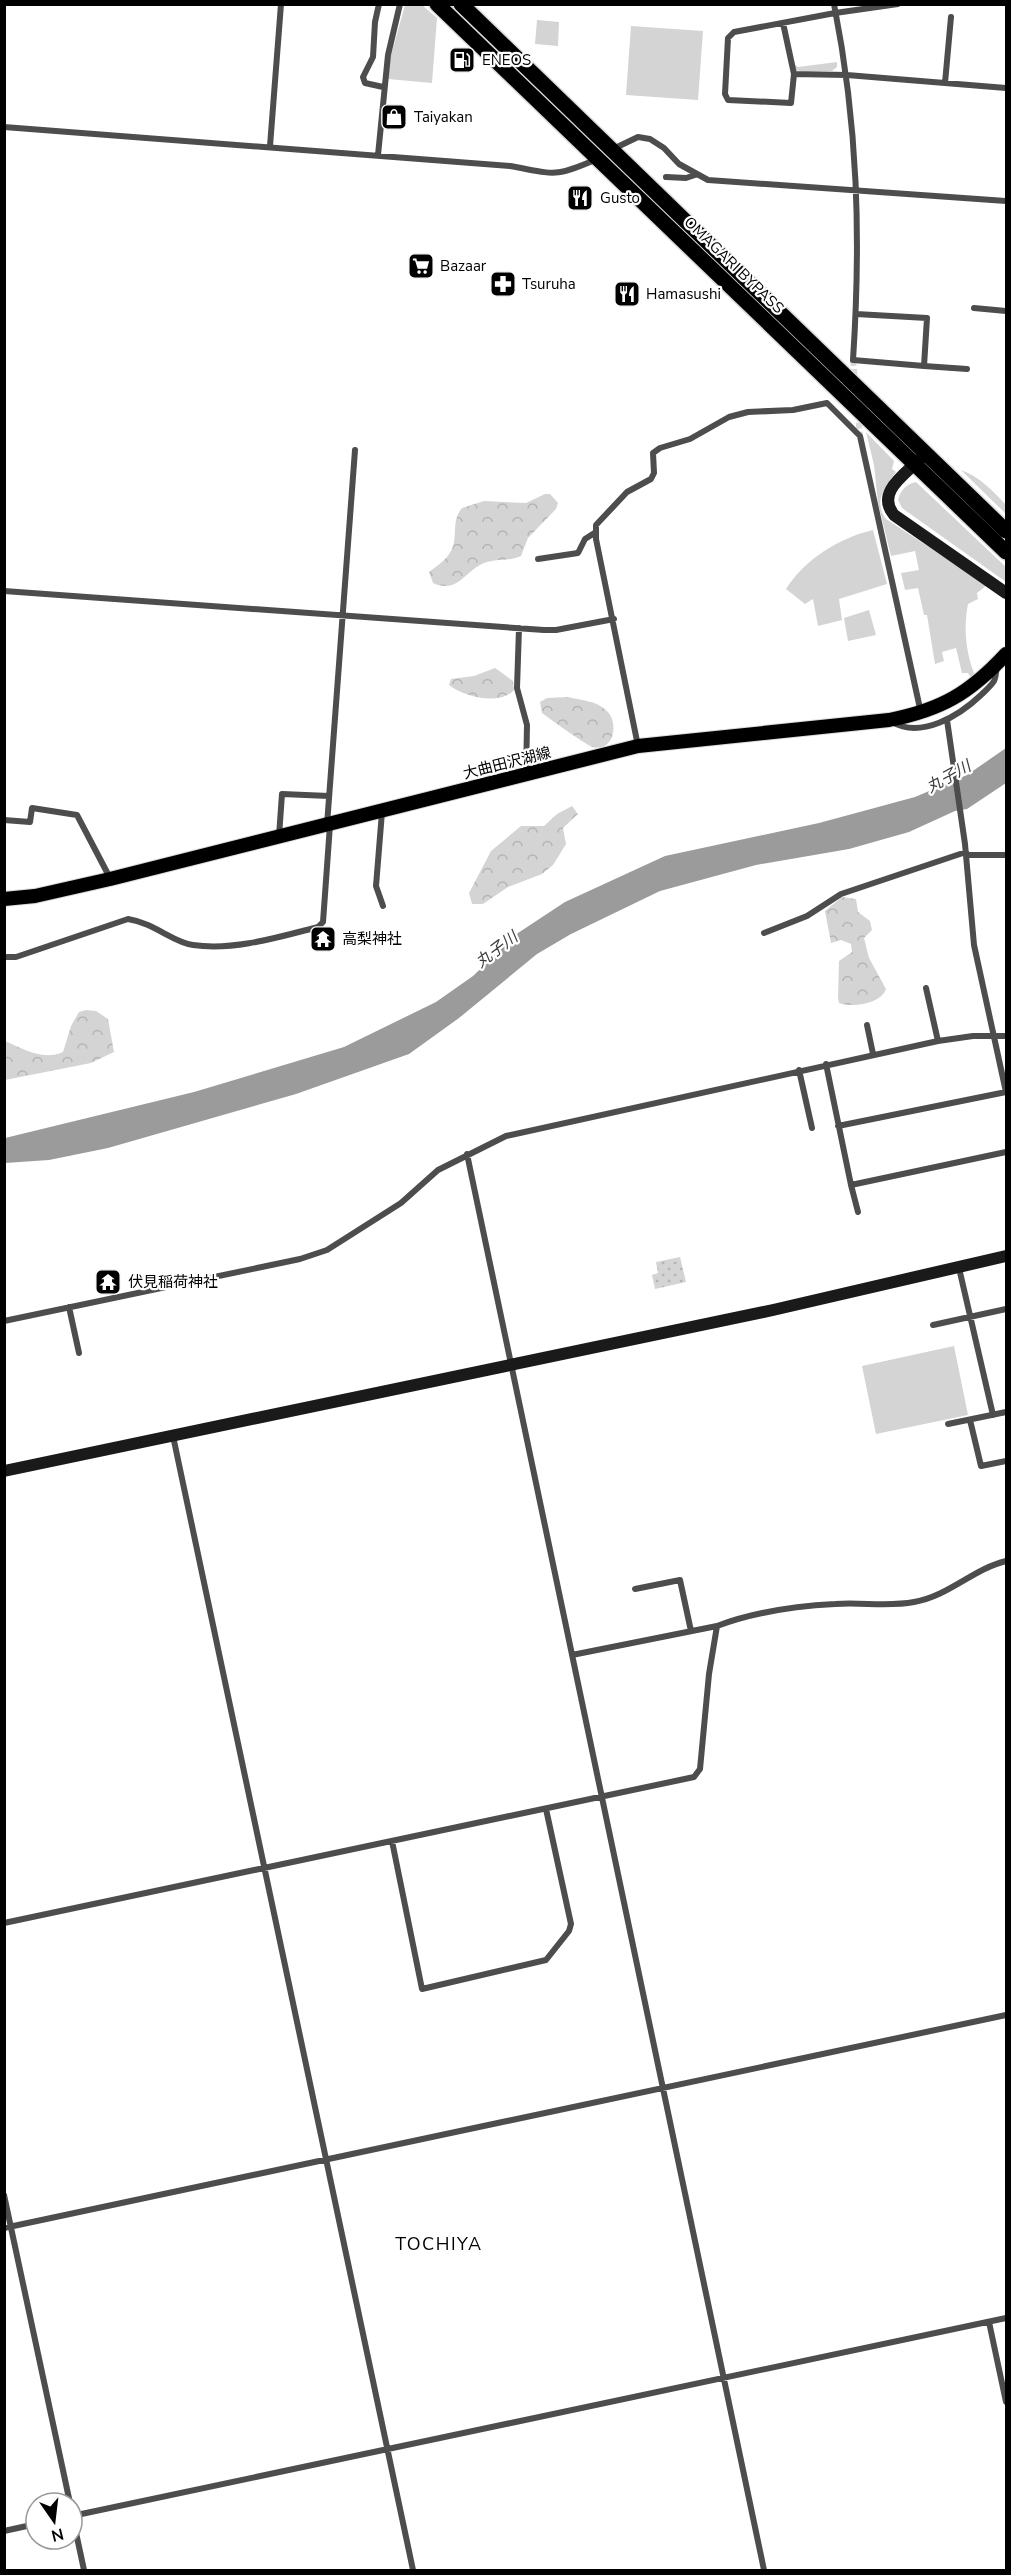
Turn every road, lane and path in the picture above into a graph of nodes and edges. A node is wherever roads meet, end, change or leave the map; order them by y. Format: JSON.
{"nodes":[{"id":1,"x":281,"y":4,"type":"edge"},
{"id":2,"x":379,"y":4,"type":"edge"},
{"id":3,"x":400,"y":4,"type":"edge"},
{"id":4,"x":436,"y":4,"type":"edge"},
{"id":5,"x":461,"y":4,"type":"edge"},
{"id":6,"x":834,"y":4,"type":"edge"},
{"id":7,"x":898,"y":4,"type":"edge"},
{"id":8,"x":836,"y":13,"type":"junction"},
{"id":9,"x":951,"y":17,"type":"dead end"},
{"id":10,"x":783,"y":23,"type":"junction"},
{"id":11,"x":794,"y":74,"type":"junction"},
{"id":12,"x":847,"y":75,"type":"junction"},
{"id":13,"x":945,"y":83,"type":"junction"},
{"id":14,"x":383,"y":87,"type":"junction"},
{"id":15,"x":1006,"y":88,"type":"edge"},
{"id":16,"x":4,"y":127,"type":"edge"},
{"id":17,"x":270,"y":146,"type":"junction"},
{"id":18,"x":610,"y":150,"type":"junction"},
{"id":19,"x":378,"y":155,"type":"junction"},
{"id":20,"x":597,"y":159,"type":"junction"},
{"id":21,"x":695,"y":175,"type":"junction"},
{"id":22,"x":666,"y":177,"type":"dead end"},
{"id":23,"x":858,"y":190,"type":"junction"},
{"id":24,"x":1006,"y":201,"type":"edge"},
{"id":25,"x":974,"y":308,"type":"dead end"},
{"id":26,"x":1006,"y":311,"type":"edge"},
{"id":27,"x":856,"y":314,"type":"junction"},
{"id":28,"x":924,"y":366,"type":"junction"},
{"id":29,"x":967,"y":369,"type":"dead end"},
{"id":30,"x":355,"y":450,"type":"dead end"},
{"id":31,"x":926,"y":453,"type":"junction"},
{"id":32,"x":915,"y":464,"type":"junction"},
{"id":33,"x":1006,"y":531,"type":"edge"},
{"id":34,"x":596,"y":532,"type":"junction"},
{"id":35,"x":1006,"y":552,"type":"edge"},
{"id":36,"x":538,"y":559,"type":"dead end"},
{"id":37,"x":4,"y":591,"type":"edge"},
{"id":38,"x":1006,"y":593,"type":"edge"},
{"id":39,"x":343,"y":614,"type":"junction"},
{"id":40,"x":614,"y":619,"type":"junction"},
{"id":41,"x":519,"y":628,"type":"junction"},
{"id":42,"x":1002,"y":659,"type":"edge"},
{"id":43,"x":921,"y":714,"type":"junction"},
{"id":44,"x":889,"y":720,"type":"junction"},
{"id":45,"x":947,"y":720,"type":"junction"},
{"id":46,"x":638,"y":746,"type":"junction"},
{"id":47,"x":526,"y":775,"type":"junction"},
{"id":48,"x":329,"y":796,"type":"junction"},
{"id":49,"x":382,"y":812,"type":"junction"},
{"id":50,"x":4,"y":820,"type":"edge"},
{"id":51,"x":329,"y":825,"type":"junction"},
{"id":52,"x":279,"y":837,"type":"junction"},
{"id":53,"x":966,"y":853,"type":"junction"},
{"id":54,"x":1006,"y":855,"type":"edge"},
{"id":55,"x":110,"y":879,"type":"junction"},
{"id":56,"x":4,"y":899,"type":"edge"},
{"id":57,"x":383,"y":906,"type":"dead end"},
{"id":58,"x":764,"y":933,"type":"dead end"},
{"id":59,"x":4,"y":957,"type":"edge"},
{"id":60,"x":927,"y":988,"type":"dead end"},
{"id":61,"x":867,"y":1025,"type":"dead end"},
{"id":62,"x":995,"y":1035,"type":"junction"},
{"id":63,"x":1006,"y":1036,"type":"edge"},
{"id":64,"x":938,"y":1041,"type":"junction"},
{"id":65,"x":873,"y":1054,"type":"junction"},
{"id":66,"x":826,"y":1064,"type":"junction"},
{"id":67,"x":799,"y":1070,"type":"junction"},
{"id":68,"x":1006,"y":1092,"type":"edge"},
{"id":69,"x":838,"y":1126,"type":"junction"},
{"id":70,"x":812,"y":1128,"type":"dead end"},
{"id":71,"x":1006,"y":1152,"type":"edge"},
{"id":72,"x":466,"y":1154,"type":"junction"},
{"id":73,"x":851,"y":1185,"type":"junction"},
{"id":74,"x":858,"y":1212,"type":"dead end"},
{"id":75,"x":1006,"y":1256,"type":"edge"},
{"id":76,"x":959,"y":1268,"type":"junction"},
{"id":77,"x":69,"y":1308,"type":"junction"},
{"id":78,"x":1006,"y":1309,"type":"edge"},
{"id":79,"x":970,"y":1317,"type":"junction"},
{"id":80,"x":4,"y":1321,"type":"edge"},
{"id":81,"x":933,"y":1325,"type":"dead end"},
{"id":82,"x":79,"y":1353,"type":"dead end"},
{"id":83,"x":510,"y":1364,"type":"junction"},
{"id":84,"x":1006,"y":1412,"type":"edge"},
{"id":85,"x":993,"y":1415,"type":"junction"},
{"id":86,"x":970,"y":1420,"type":"junction"},
{"id":87,"x":948,"y":1424,"type":"dead end"},
{"id":88,"x":172,"y":1436,"type":"junction"},
{"id":89,"x":1006,"y":1461,"type":"edge"},
{"id":90,"x":4,"y":1471,"type":"edge"},
{"id":91,"x":1006,"y":1561,"type":"edge"},
{"id":92,"x":635,"y":1589,"type":"dead end"},
{"id":93,"x":717,"y":1626,"type":"junction"},
{"id":94,"x":692,"y":1631,"type":"junction"},
{"id":95,"x":572,"y":1655,"type":"junction"},
{"id":96,"x":601,"y":1798,"type":"junction"},
{"id":97,"x":546,"y":1809,"type":"junction"},
{"id":98,"x":392,"y":1841,"type":"junction"},
{"id":99,"x":264,"y":1869,"type":"junction"},
{"id":100,"x":4,"y":1923,"type":"edge"},
{"id":101,"x":1006,"y":2015,"type":"edge"},
{"id":102,"x":663,"y":2088,"type":"junction"},
{"id":103,"x":326,"y":2158,"type":"junction"},
{"id":104,"x":4,"y":2195,"type":"edge"},
{"id":105,"x":8,"y":2228,"type":"edge"},
{"id":106,"x":1006,"y":2318,"type":"edge"},
{"id":107,"x":989,"y":2322,"type":"junction"},
{"id":108,"x":724,"y":2379,"type":"junction"},
{"id":109,"x":1006,"y":2402,"type":"edge"},
{"id":110,"x":387,"y":2451,"type":"junction"},
{"id":111,"x":67,"y":2491,"type":"edge"},
{"id":112,"x":84,"y":2513,"type":"edge"},
{"id":113,"x":24,"y":2527,"type":"edge"},
{"id":114,"x":4,"y":2531,"type":"edge"},
{"id":115,"x":80,"y":2551,"type":"edge"},
{"id":116,"x":84,"y":2571,"type":"edge"},
{"id":117,"x":413,"y":2571,"type":"edge"},
{"id":118,"x":764,"y":2571,"type":"edge"}],
"edges":[{"from":1,"to":17,"type":"street"},
{"from":2,"to":14,"type":"street"},
{"from":3,"to":14,"type":"street"},
{"from":4,"to":20,"type":"highway","name":"OMAGARI BYPASS"},
{"from":5,"to":18,"type":"highway","name":"OMAGARI BYPASS"},
{"from":6,"to":8,"type":"street"},
{"from":7,"to":8,"type":"street"},
{"from":8,"to":10,"type":"street"},
{"from":8,"to":12,"type":"street"},
{"from":9,"to":13,"type":"street"},
{"from":10,"to":11,"type":"street"},
{"from":10,"to":11,"type":"street"},
{"from":11,"to":12,"type":"street"},
{"from":12,"to":13,"type":"street"},
{"from":12,"to":23,"type":"street"},
{"from":13,"to":15,"type":"street"},
{"from":14,"to":19,"type":"street"},
{"from":16,"to":17,"type":"street"},
{"from":17,"to":19,"type":"street"},
{"from":18,"to":20,"type":"street"},
{"from":18,"to":21,"type":"street"},
{"from":18,"to":31,"type":"highway","name":"OMAGARI BYPASS"},
{"from":19,"to":20,"type":"street"},
{"from":20,"to":32,"type":"highway","name":"OMAGARI BYPASS"},
{"from":21,"to":22,"type":"street"},
{"from":21,"to":23,"type":"street"},
{"from":23,"to":24,"type":"street"},
{"from":23,"to":27,"type":"street"},
{"from":25,"to":26,"type":"street"},
{"from":27,"to":28,"type":"street"},
{"from":27,"to":28,"type":"street"},
{"from":28,"to":29,"type":"street"},
{"from":30,"to":39,"type":"street"},
{"from":31,"to":32,"type":"street"},
{"from":31,"to":33,"type":"highway","name":"OMAGARI BYPASS"},
{"from":32,"to":35,"type":"highway","name":"OMAGARI BYPASS"},
{"from":32,"to":38,"type":"street"},
{"from":34,"to":36,"type":"street"},
{"from":34,"to":40,"type":"street"},
{"from":34,"to":43,"type":"street"},
{"from":37,"to":39,"type":"street"},
{"from":39,"to":41,"type":"street"},
{"from":39,"to":48,"type":"street"},
{"from":40,"to":41,"type":"street"},
{"from":40,"to":46,"type":"street"},
{"from":41,"to":47,"type":"street"},
{"from":42,"to":43,"type":"main road","name":"大曲田沢湖線"},
{"from":42,"to":45,"type":"street"},
{"from":43,"to":44,"type":"main road","name":"大曲田沢湖線"},
{"from":44,"to":45,"type":"street"},
{"from":44,"to":46,"type":"main road","name":"大曲田沢湖線"},
{"from":45,"to":53,"type":"street"},
{"from":46,"to":47,"type":"main road","name":"大曲田沢湖線"},
{"from":47,"to":49,"type":"main road","name":"大曲田沢湖線"},
{"from":48,"to":51,"type":"street"},
{"from":48,"to":52,"type":"street"},
{"from":49,"to":51,"type":"main road","name":"大曲田沢湖線"},
{"from":49,"to":57,"type":"street"},
{"from":50,"to":55,"type":"street"},
{"from":51,"to":52,"type":"main road","name":"大曲田沢湖線"},
{"from":51,"to":59,"type":"street"},
{"from":52,"to":55,"type":"main road","name":"大曲田沢湖線"},
{"from":53,"to":54,"type":"street"},
{"from":53,"to":58,"type":"street"},
{"from":53,"to":62,"type":"street"},
{"from":55,"to":56,"type":"main road","name":"大曲田沢湖線"},
{"from":60,"to":64,"type":"street"},
{"from":61,"to":65,"type":"street"},
{"from":62,"to":63,"type":"street"},
{"from":62,"to":64,"type":"street"},
{"from":62,"to":68,"type":"street"},
{"from":64,"to":65,"type":"street"},
{"from":65,"to":66,"type":"street"},
{"from":66,"to":67,"type":"street"},
{"from":66,"to":69,"type":"street"},
{"from":67,"to":70,"type":"street"},
{"from":67,"to":72,"type":"street"},
{"from":68,"to":69,"type":"street"},
{"from":69,"to":73,"type":"street"},
{"from":71,"to":73,"type":"street"},
{"from":72,"to":77,"type":"street"},
{"from":72,"to":83,"type":"street"},
{"from":73,"to":74,"type":"street"},
{"from":75,"to":76,"type":"street"},
{"from":76,"to":79,"type":"street"},
{"from":76,"to":83,"type":"street"},
{"from":77,"to":80,"type":"street"},
{"from":77,"to":82,"type":"street"},
{"from":78,"to":79,"type":"street"},
{"from":79,"to":81,"type":"street"},
{"from":79,"to":85,"type":"street"},
{"from":83,"to":88,"type":"street"},
{"from":83,"to":95,"type":"street"},
{"from":84,"to":85,"type":"street"},
{"from":85,"to":86,"type":"street"},
{"from":86,"to":87,"type":"street"},
{"from":86,"to":89,"type":"street"},
{"from":88,"to":90,"type":"street"},
{"from":88,"to":99,"type":"street"},
{"from":91,"to":93,"type":"street"},
{"from":92,"to":94,"type":"street"},
{"from":93,"to":94,"type":"street"},
{"from":93,"to":96,"type":"street"},
{"from":94,"to":95,"type":"street"},
{"from":95,"to":96,"type":"street"},
{"from":96,"to":97,"type":"street"},
{"from":96,"to":102,"type":"street"},
{"from":97,"to":98,"type":"street"},
{"from":97,"to":98,"type":"street"},
{"from":98,"to":99,"type":"street"},
{"from":99,"to":100,"type":"street"},
{"from":99,"to":103,"type":"street"},
{"from":101,"to":102,"type":"street"},
{"from":102,"to":103,"type":"street"},
{"from":102,"to":108,"type":"street"},
{"from":103,"to":105,"type":"street"},
{"from":103,"to":110,"type":"street"},
{"from":104,"to":105,"type":"street"},
{"from":105,"to":111,"type":"street"},
{"from":106,"to":107,"type":"street"},
{"from":107,"to":108,"type":"street"},
{"from":107,"to":109,"type":"street"},
{"from":108,"to":110,"type":"street"},
{"from":108,"to":118,"type":"street"},
{"from":110,"to":112,"type":"street"},
{"from":110,"to":117,"type":"street"},
{"from":113,"to":114,"type":"street"},
{"from":115,"to":116,"type":"street"}]}
